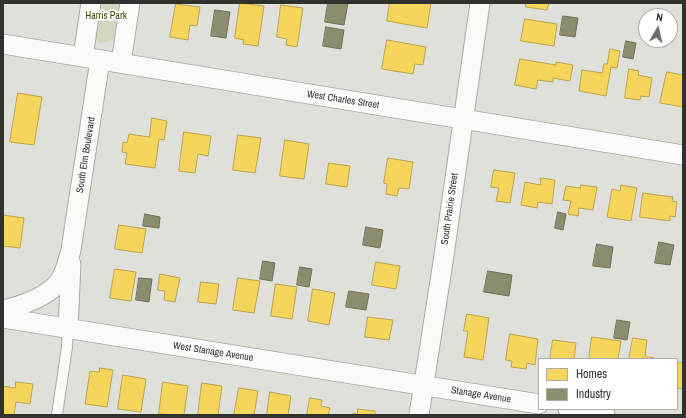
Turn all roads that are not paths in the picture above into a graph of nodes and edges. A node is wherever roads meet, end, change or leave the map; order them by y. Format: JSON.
{"nodes":[{"id":1,"x":91,"y":3,"type":"edge"},
{"id":2,"x":130,"y":3,"type":"edge"},
{"id":3,"x":480,"y":3,"type":"edge"},
{"id":4,"x":3,"y":44,"type":"edge"},
{"id":5,"x":92,"y":59,"type":"junction"},
{"id":6,"x":121,"y":64,"type":"junction"},
{"id":7,"x":463,"y":120,"type":"junction"},
{"id":8,"x":683,"y":155,"type":"edge"},
{"id":9,"x":71,"y":250,"type":"junction"},
{"id":10,"x":3,"y":310,"type":"edge"},
{"id":11,"x":3,"y":318,"type":"edge"},
{"id":12,"x":68,"y":329,"type":"junction"},
{"id":13,"x":423,"y":385,"type":"junction"},
{"id":14,"x":538,"y":404,"type":"edge"},
{"id":15,"x":574,"y":410,"type":"edge"},
{"id":16,"x":57,"y":415,"type":"edge"},
{"id":17,"x":419,"y":415,"type":"edge"},
{"id":18,"x":605,"y":415,"type":"edge"}],
"edges":[{"from":1,"to":5,"type":"street","name":"South Elm Boulevard"},
{"from":2,"to":6,"type":"street"},
{"from":3,"to":7,"type":"street","name":"South Prairie Street"},
{"from":4,"to":5,"type":"street","name":"West Charles Street"},
{"from":5,"to":6,"type":"street","name":"West Charles Street"},
{"from":5,"to":9,"type":"street","name":"South Elm Boulevard"},
{"from":6,"to":7,"type":"street","name":"West Charles Street"},
{"from":7,"to":8,"type":"street","name":"West Charles Street"},
{"from":7,"to":13,"type":"street","name":"South Prairie Street"},
{"from":9,"to":10,"type":"street","name":"South Elm Boulevard"},
{"from":9,"to":12,"type":"street","name":"South Elm Boulevard"},
{"from":11,"to":12,"type":"street","name":"West Stanage Avenue"},
{"from":12,"to":13,"type":"street","name":"West Stanage Avenue"},
{"from":12,"to":16,"type":"lane"},
{"from":13,"to":14,"type":"street","name":"Stanage Avenue"},
{"from":13,"to":17,"type":"street","name":"South Prairie Street"},
{"from":15,"to":18,"type":"street"}]}
